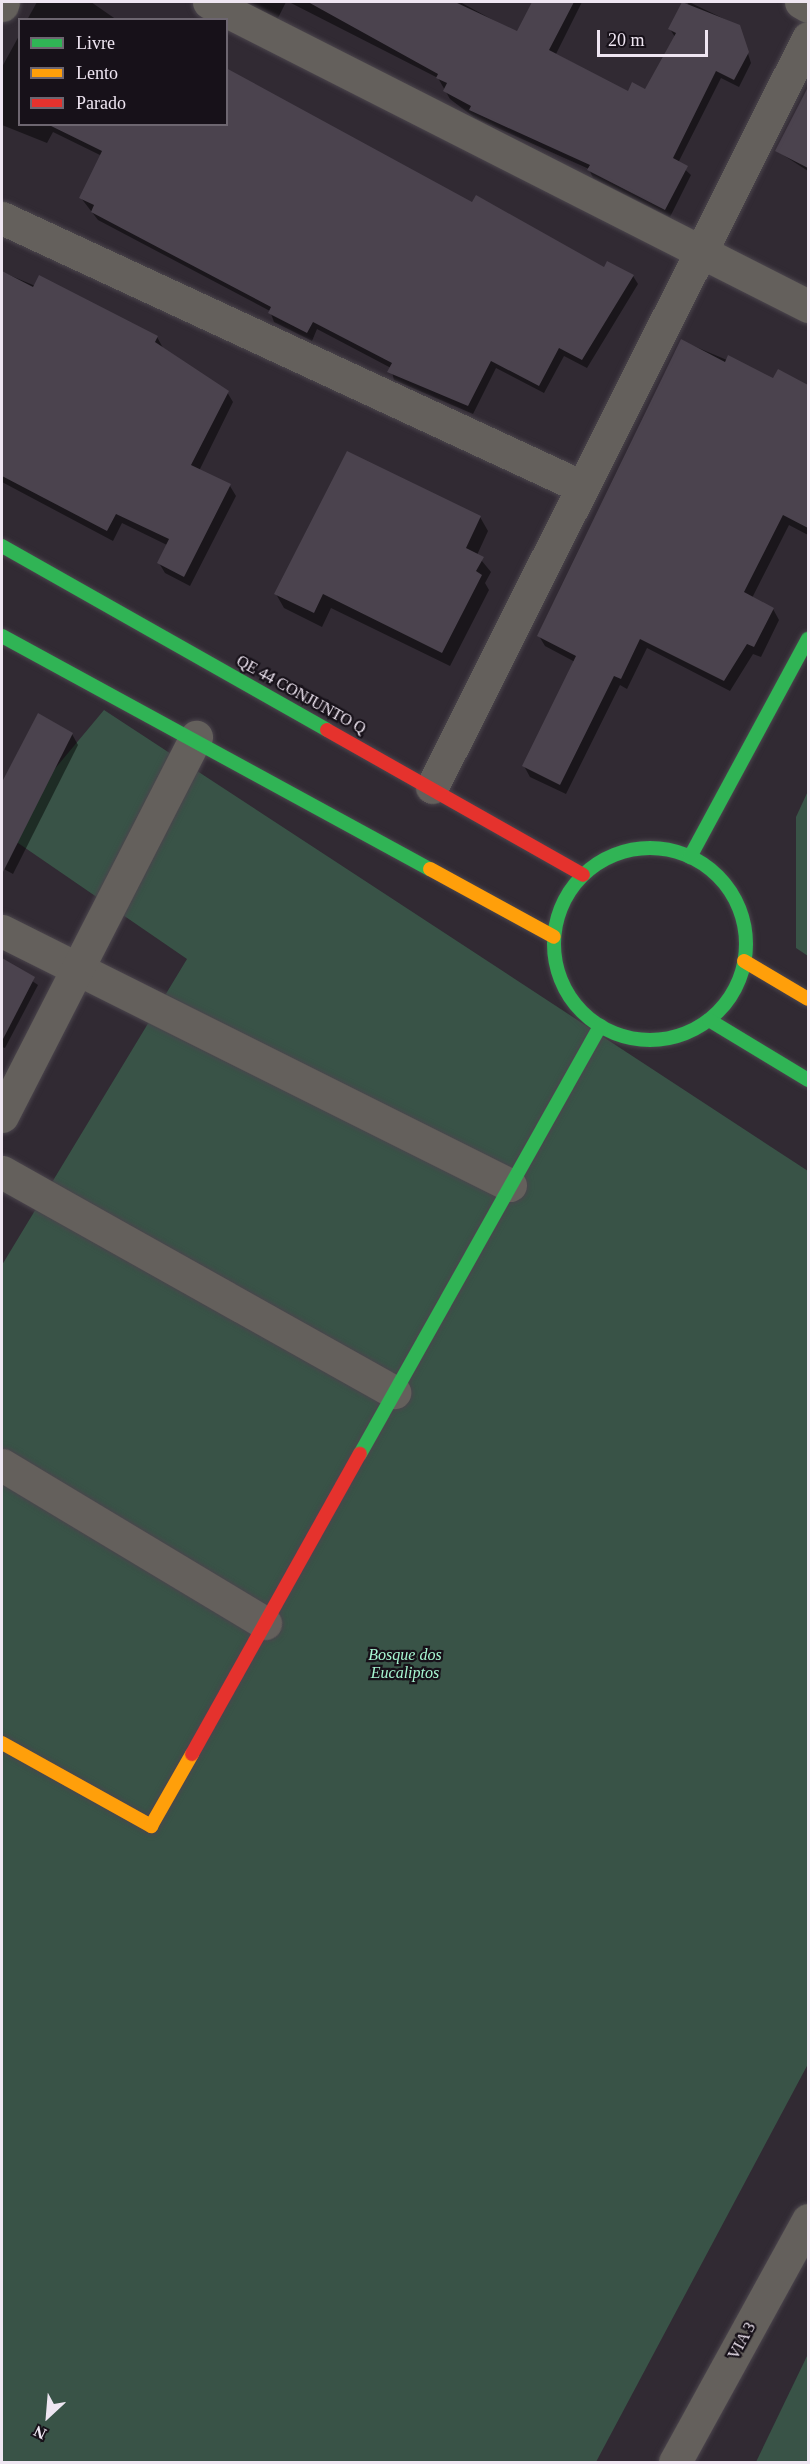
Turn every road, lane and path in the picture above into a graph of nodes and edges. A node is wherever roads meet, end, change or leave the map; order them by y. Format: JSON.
{"nodes":[{"id":1,"x":209,"y":2,"type":"edge"},
{"id":2,"x":801,"y":2,"type":"edge"},
{"id":3,"x":808,"y":6,"type":"edge"},
{"id":4,"x":808,"y":38,"type":"edge"},
{"id":5,"x":2,"y":218,"type":"edge"},
{"id":6,"x":699,"y":247,"type":"junction"},
{"id":7,"x":808,"y":306,"type":"edge"},
{"id":8,"x":580,"y":486,"type":"junction"},
{"id":9,"x":2,"y":546,"type":"edge"},
{"id":10,"x":2,"y":636,"type":"edge"},
{"id":11,"x":808,"y":639,"type":"edge"},
{"id":12,"x":196,"y":737,"type":"junction"},
{"id":13,"x":432,"y":787,"type":"junction"},
{"id":14,"x":690,"y":857,"type":"junction"},
{"id":15,"x":583,"y":875,"type":"junction"},
{"id":16,"x":2,"y":932,"type":"edge"},
{"id":17,"x":554,"y":937,"type":"junction"},
{"id":18,"x":744,"y":962,"type":"junction"},
{"id":19,"x":75,"y":972,"type":"junction"},
{"id":20,"x":808,"y":999,"type":"edge"},
{"id":21,"x":710,"y":1020,"type":"junction"},
{"id":22,"x":600,"y":1026,"type":"junction"},
{"id":23,"x":808,"y":1080,"type":"edge"},
{"id":24,"x":2,"y":1116,"type":"edge"},
{"id":25,"x":2,"y":1172,"type":"edge"},
{"id":26,"x":510,"y":1185,"type":"junction"},
{"id":27,"x":394,"y":1392,"type":"junction"},
{"id":28,"x":2,"y":1465,"type":"edge"},
{"id":29,"x":265,"y":1623,"type":"junction"},
{"id":30,"x":2,"y":1743,"type":"edge"},
{"id":31,"x":808,"y":2220,"type":"edge"},
{"id":32,"x":675,"y":2463,"type":"edge"}],
"edges":[{"from":1,"to":6,"type":"street"},
{"from":2,"to":3,"type":"street"},
{"from":4,"to":6,"type":"street"},
{"from":5,"to":8,"type":"street"},
{"from":6,"to":7,"type":"street"},
{"from":6,"to":8,"type":"street"},
{"from":8,"to":13,"type":"street"},
{"from":9,"to":13,"type":"street","name":"QE 44 CONJUNTO Q"},
{"from":10,"to":12,"type":"street"},
{"from":11,"to":14,"type":"street"},
{"from":12,"to":17,"type":"street"},
{"from":12,"to":19,"type":"street"},
{"from":13,"to":15,"type":"street","name":"QE 44 CONJUNTO Q"},
{"from":14,"to":15,"type":"street"},
{"from":14,"to":18,"type":"street"},
{"from":15,"to":17,"type":"street"},
{"from":16,"to":19,"type":"street"},
{"from":17,"to":22,"type":"street"},
{"from":18,"to":20,"type":"street"},
{"from":18,"to":21,"type":"street"},
{"from":19,"to":24,"type":"street"},
{"from":19,"to":26,"type":"street"},
{"from":21,"to":22,"type":"street"},
{"from":21,"to":23,"type":"street"},
{"from":22,"to":26,"type":"street"},
{"from":25,"to":27,"type":"street"},
{"from":26,"to":27,"type":"street"},
{"from":27,"to":29,"type":"street"},
{"from":28,"to":29,"type":"street"},
{"from":29,"to":30,"type":"street"},
{"from":31,"to":32,"type":"street","name":"VIA 3"}]}
